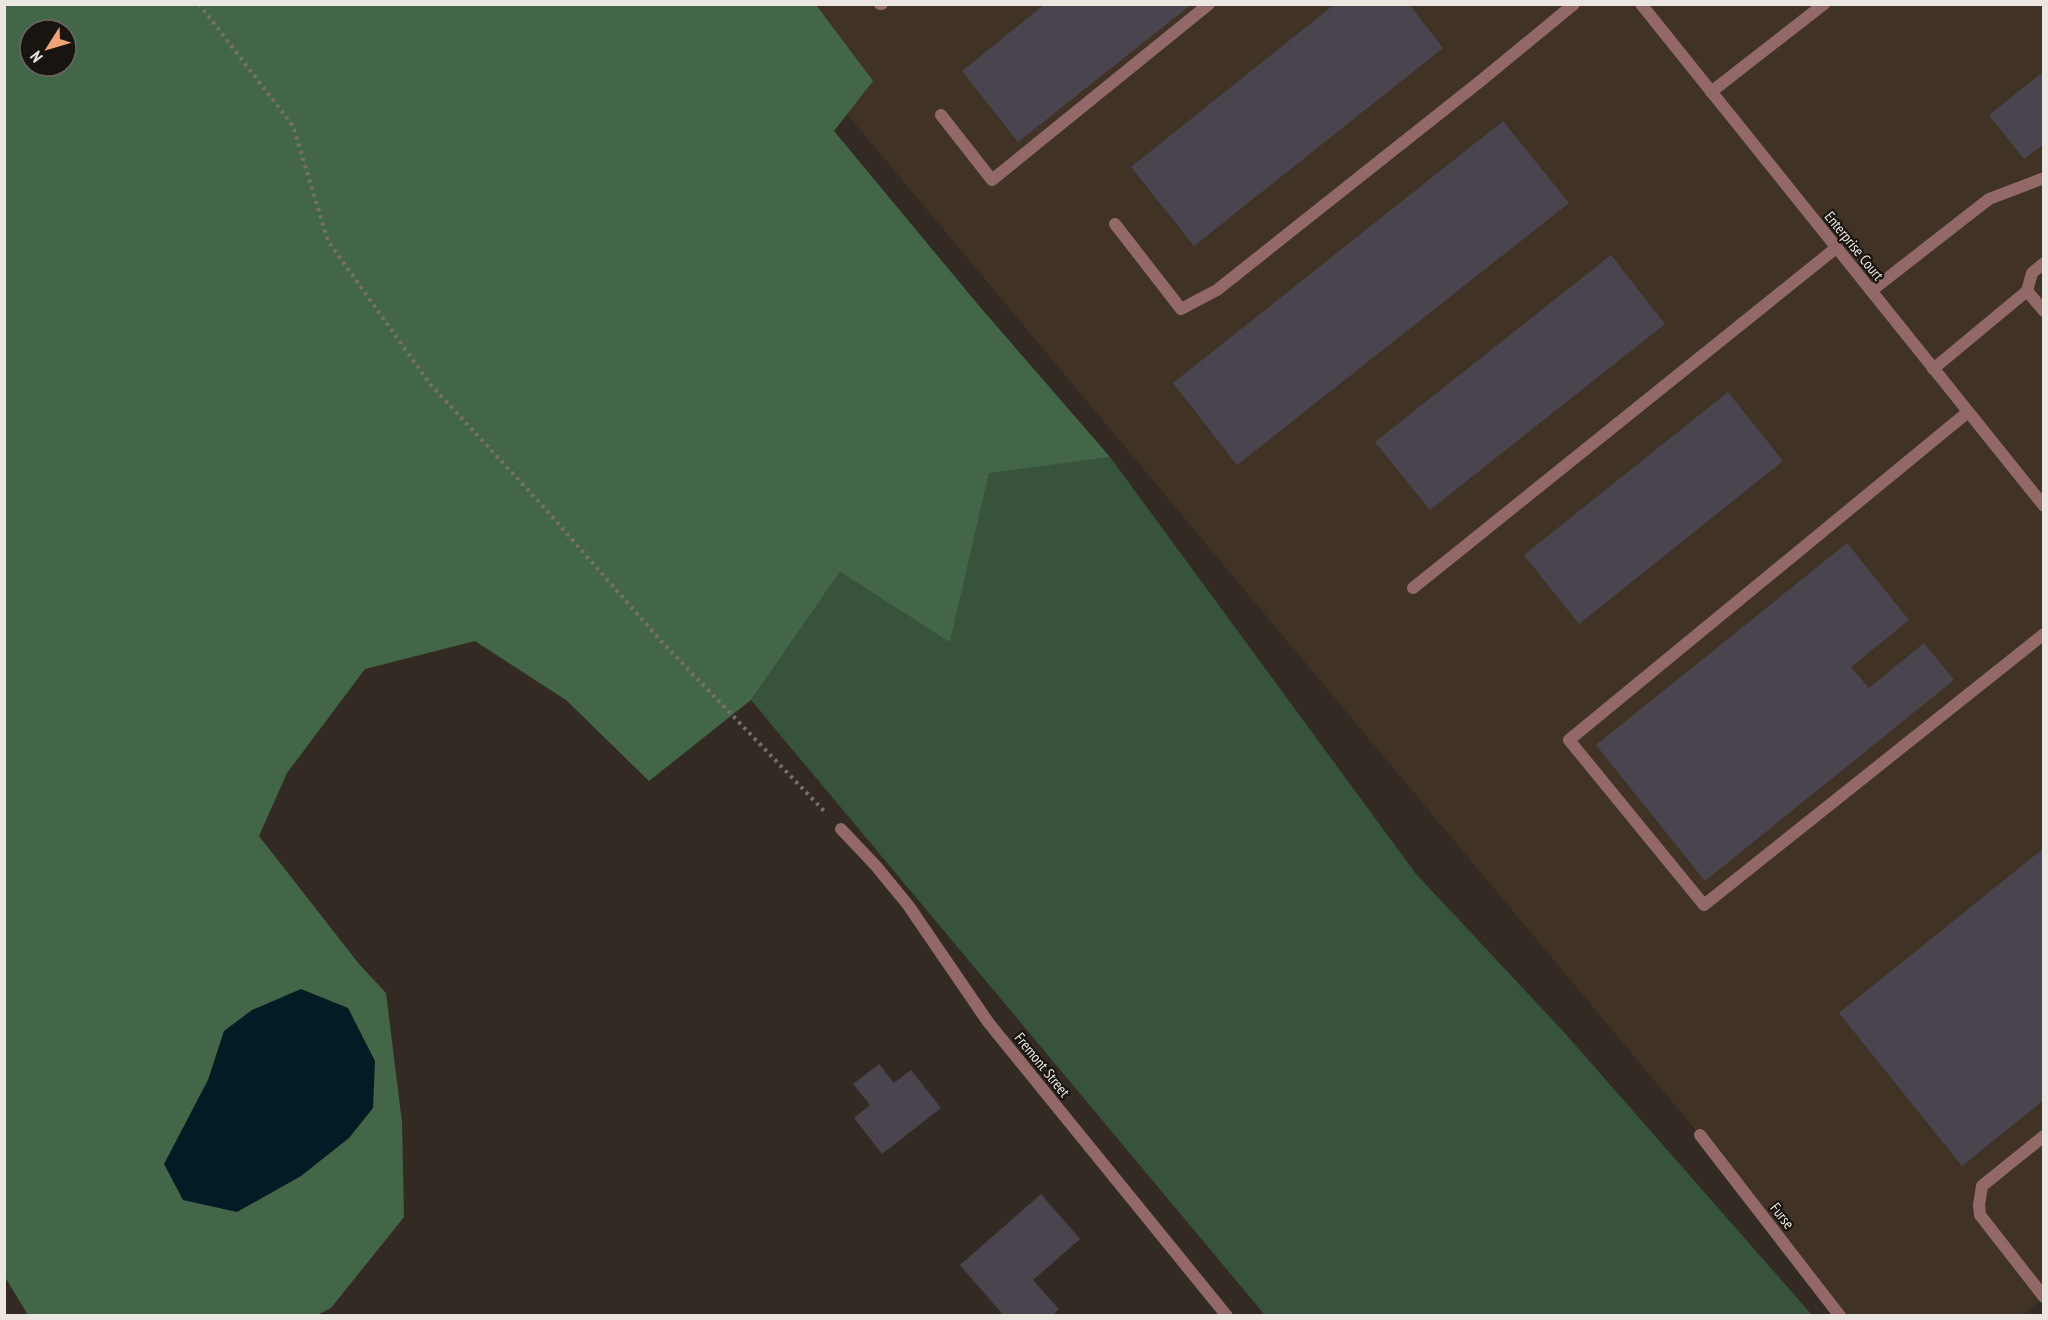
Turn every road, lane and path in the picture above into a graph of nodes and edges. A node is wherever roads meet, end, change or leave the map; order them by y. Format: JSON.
{"nodes":[{"id":1,"x":199,"y":4,"type":"edge"},
{"id":2,"x":1209,"y":4,"type":"edge"},
{"id":3,"x":1574,"y":4,"type":"edge"},
{"id":4,"x":1641,"y":4,"type":"edge"},
{"id":5,"x":1824,"y":4,"type":"edge"},
{"id":6,"x":1711,"y":92,"type":"junction"},
{"id":7,"x":941,"y":115,"type":"dead end"},
{"id":8,"x":2043,"y":178,"type":"edge"},
{"id":9,"x":1115,"y":224,"type":"dead end"},
{"id":10,"x":1836,"y":248,"type":"junction"},
{"id":11,"x":2043,"y":263,"type":"edge"},
{"id":12,"x":1871,"y":291,"type":"junction"},
{"id":13,"x":2027,"y":291,"type":"junction"},
{"id":14,"x":2043,"y":312,"type":"edge"},
{"id":15,"x":1933,"y":369,"type":"junction"},
{"id":16,"x":1968,"y":412,"type":"junction"},
{"id":17,"x":2043,"y":506,"type":"edge"},
{"id":18,"x":1413,"y":588,"type":"dead end"},
{"id":19,"x":2043,"y":634,"type":"edge"},
{"id":20,"x":841,"y":829,"type":"joint"},
{"id":21,"x":1700,"y":1135,"type":"dead end"},
{"id":22,"x":2043,"y":1136,"type":"edge"},
{"id":23,"x":2043,"y":1297,"type":"edge"},
{"id":24,"x":1227,"y":1316,"type":"edge"},
{"id":25,"x":1840,"y":1316,"type":"edge"}],
"edges":[{"from":1,"to":20,"type":"path"},
{"from":2,"to":7,"type":"street"},
{"from":3,"to":9,"type":"street"},
{"from":4,"to":6,"type":"street","name":"Enterprise Court"},
{"from":5,"to":6,"type":"street"},
{"from":6,"to":10,"type":"street","name":"Enterprise Court"},
{"from":8,"to":12,"type":"street"},
{"from":10,"to":12,"type":"street","name":"Enterprise Court"},
{"from":10,"to":18,"type":"street"},
{"from":11,"to":13,"type":"street"},
{"from":12,"to":15,"type":"street","name":"Enterprise Court"},
{"from":13,"to":14,"type":"street"},
{"from":13,"to":15,"type":"street"},
{"from":15,"to":16,"type":"street","name":"Enterprise Court"},
{"from":16,"to":17,"type":"street","name":"Enterprise Court"},
{"from":16,"to":19,"type":"street"},
{"from":20,"to":24,"type":"street","name":"Fremont Street"},
{"from":21,"to":25,"type":"street","name":"Furse"},
{"from":22,"to":23,"type":"street"}]}
